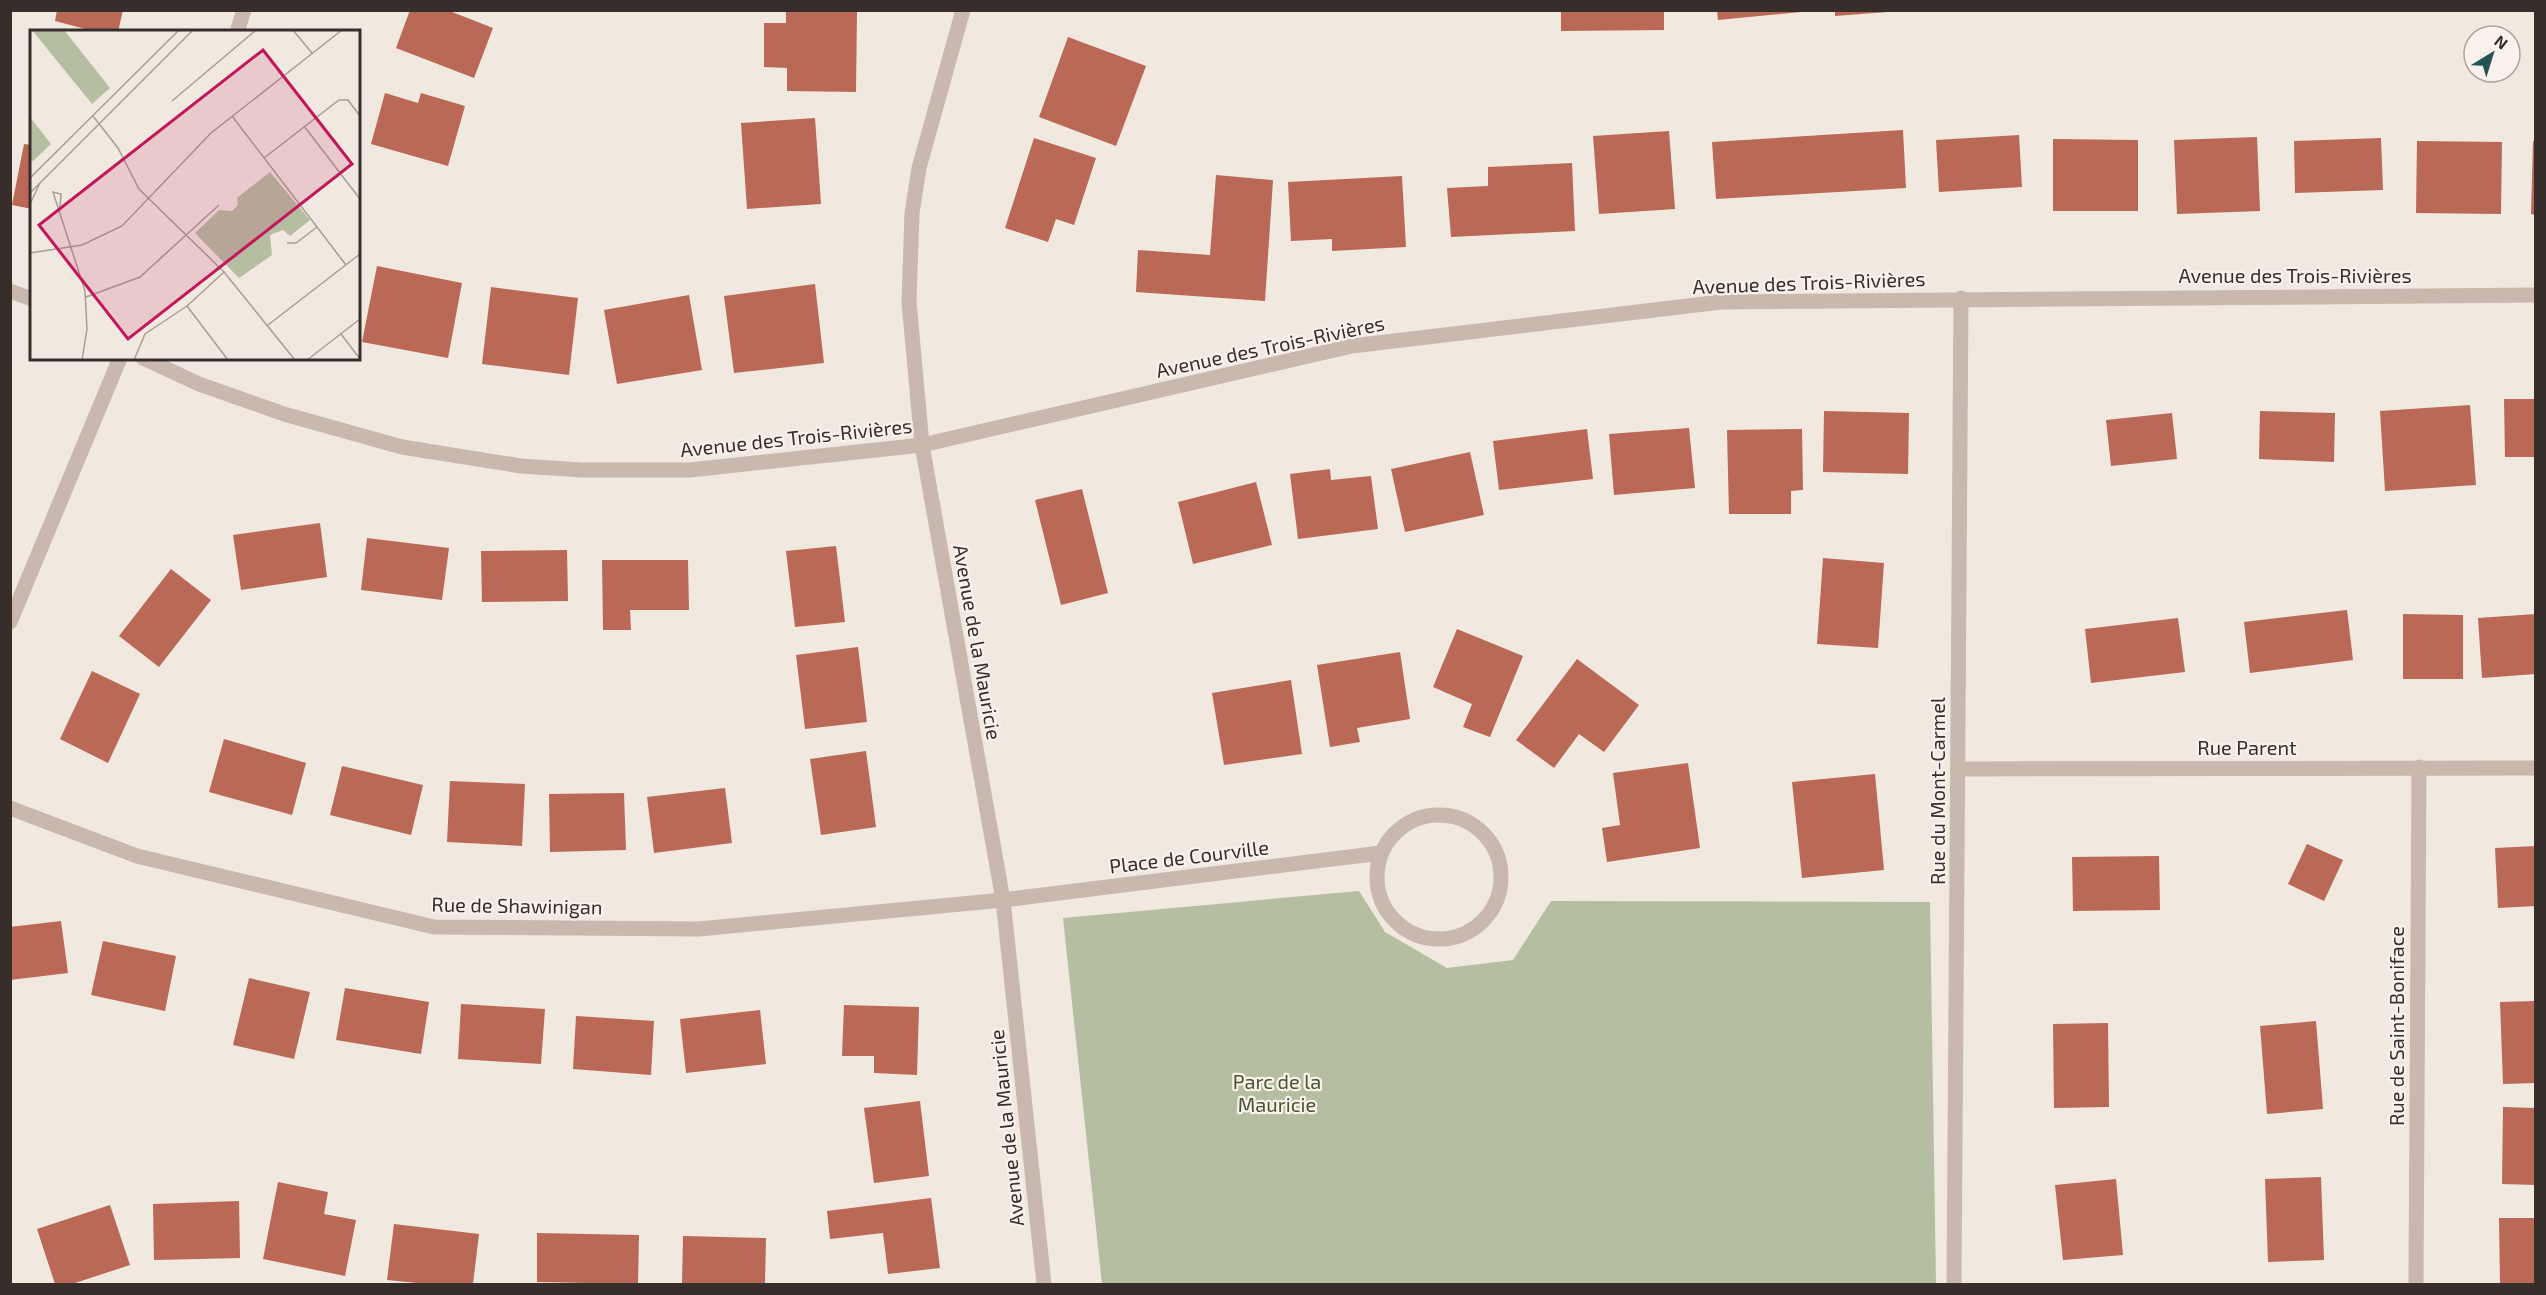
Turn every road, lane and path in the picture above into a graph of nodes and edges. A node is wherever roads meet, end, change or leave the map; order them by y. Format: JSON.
{"nodes":[{"id":1,"x":244,"y":10,"type":"edge"},
{"id":2,"x":963,"y":10,"type":"edge"},
{"id":3,"x":238,"y":30,"type":"edge"},
{"id":4,"x":10,"y":291,"type":"edge"},
{"id":5,"x":2535,"y":295,"type":"edge"},
{"id":6,"x":30,"y":297,"type":"edge"},
{"id":7,"x":1960,"y":298,"type":"junction"},
{"id":8,"x":119,"y":360,"type":"edge"},
{"id":9,"x":147,"y":360,"type":"edge"},
{"id":10,"x":922,"y":445,"type":"junction"},
{"id":11,"x":10,"y":622,"type":"edge"},
{"id":12,"x":2419,"y":767,"type":"junction"},
{"id":13,"x":2535,"y":768,"type":"edge"},
{"id":14,"x":1958,"y":769,"type":"junction"},
{"id":15,"x":10,"y":808,"type":"edge"},
{"id":16,"x":1381,"y":853,"type":"junction"},
{"id":17,"x":1003,"y":900,"type":"junction"},
{"id":18,"x":1044,"y":1284,"type":"edge"},
{"id":19,"x":1954,"y":1284,"type":"edge"},
{"id":20,"x":2416,"y":1284,"type":"edge"}],
"edges":[{"from":1,"to":3,"type":"street"},
{"from":2,"to":10,"type":"street","name":"Avenue de la Mauricie"},
{"from":4,"to":6,"type":"street"},
{"from":5,"to":7,"type":"street","name":"Avenue des Trois-Rivières"},
{"from":7,"to":10,"type":"street","name":"Avenue des Trois-Rivières"},
{"from":7,"to":14,"type":"street","name":"Rue du Mont-Carmel"},
{"from":8,"to":11,"type":"street"},
{"from":9,"to":10,"type":"street","name":"Avenue des Trois-Rivières"},
{"from":10,"to":17,"type":"street","name":"Avenue de la Mauricie"},
{"from":12,"to":13,"type":"street","name":"Rue Parent"},
{"from":12,"to":14,"type":"street","name":"Rue Parent"},
{"from":12,"to":20,"type":"street","name":"Rue de Saint-Boniface"},
{"from":14,"to":19,"type":"street","name":"Rue du Mont-Carmel"},
{"from":15,"to":17,"type":"street","name":"Rue de Shawinigan"},
{"from":16,"to":16,"type":"street"},
{"from":16,"to":17,"type":"street","name":"Place de Courville"},
{"from":17,"to":18,"type":"street","name":"Avenue de la Mauricie"}]}
